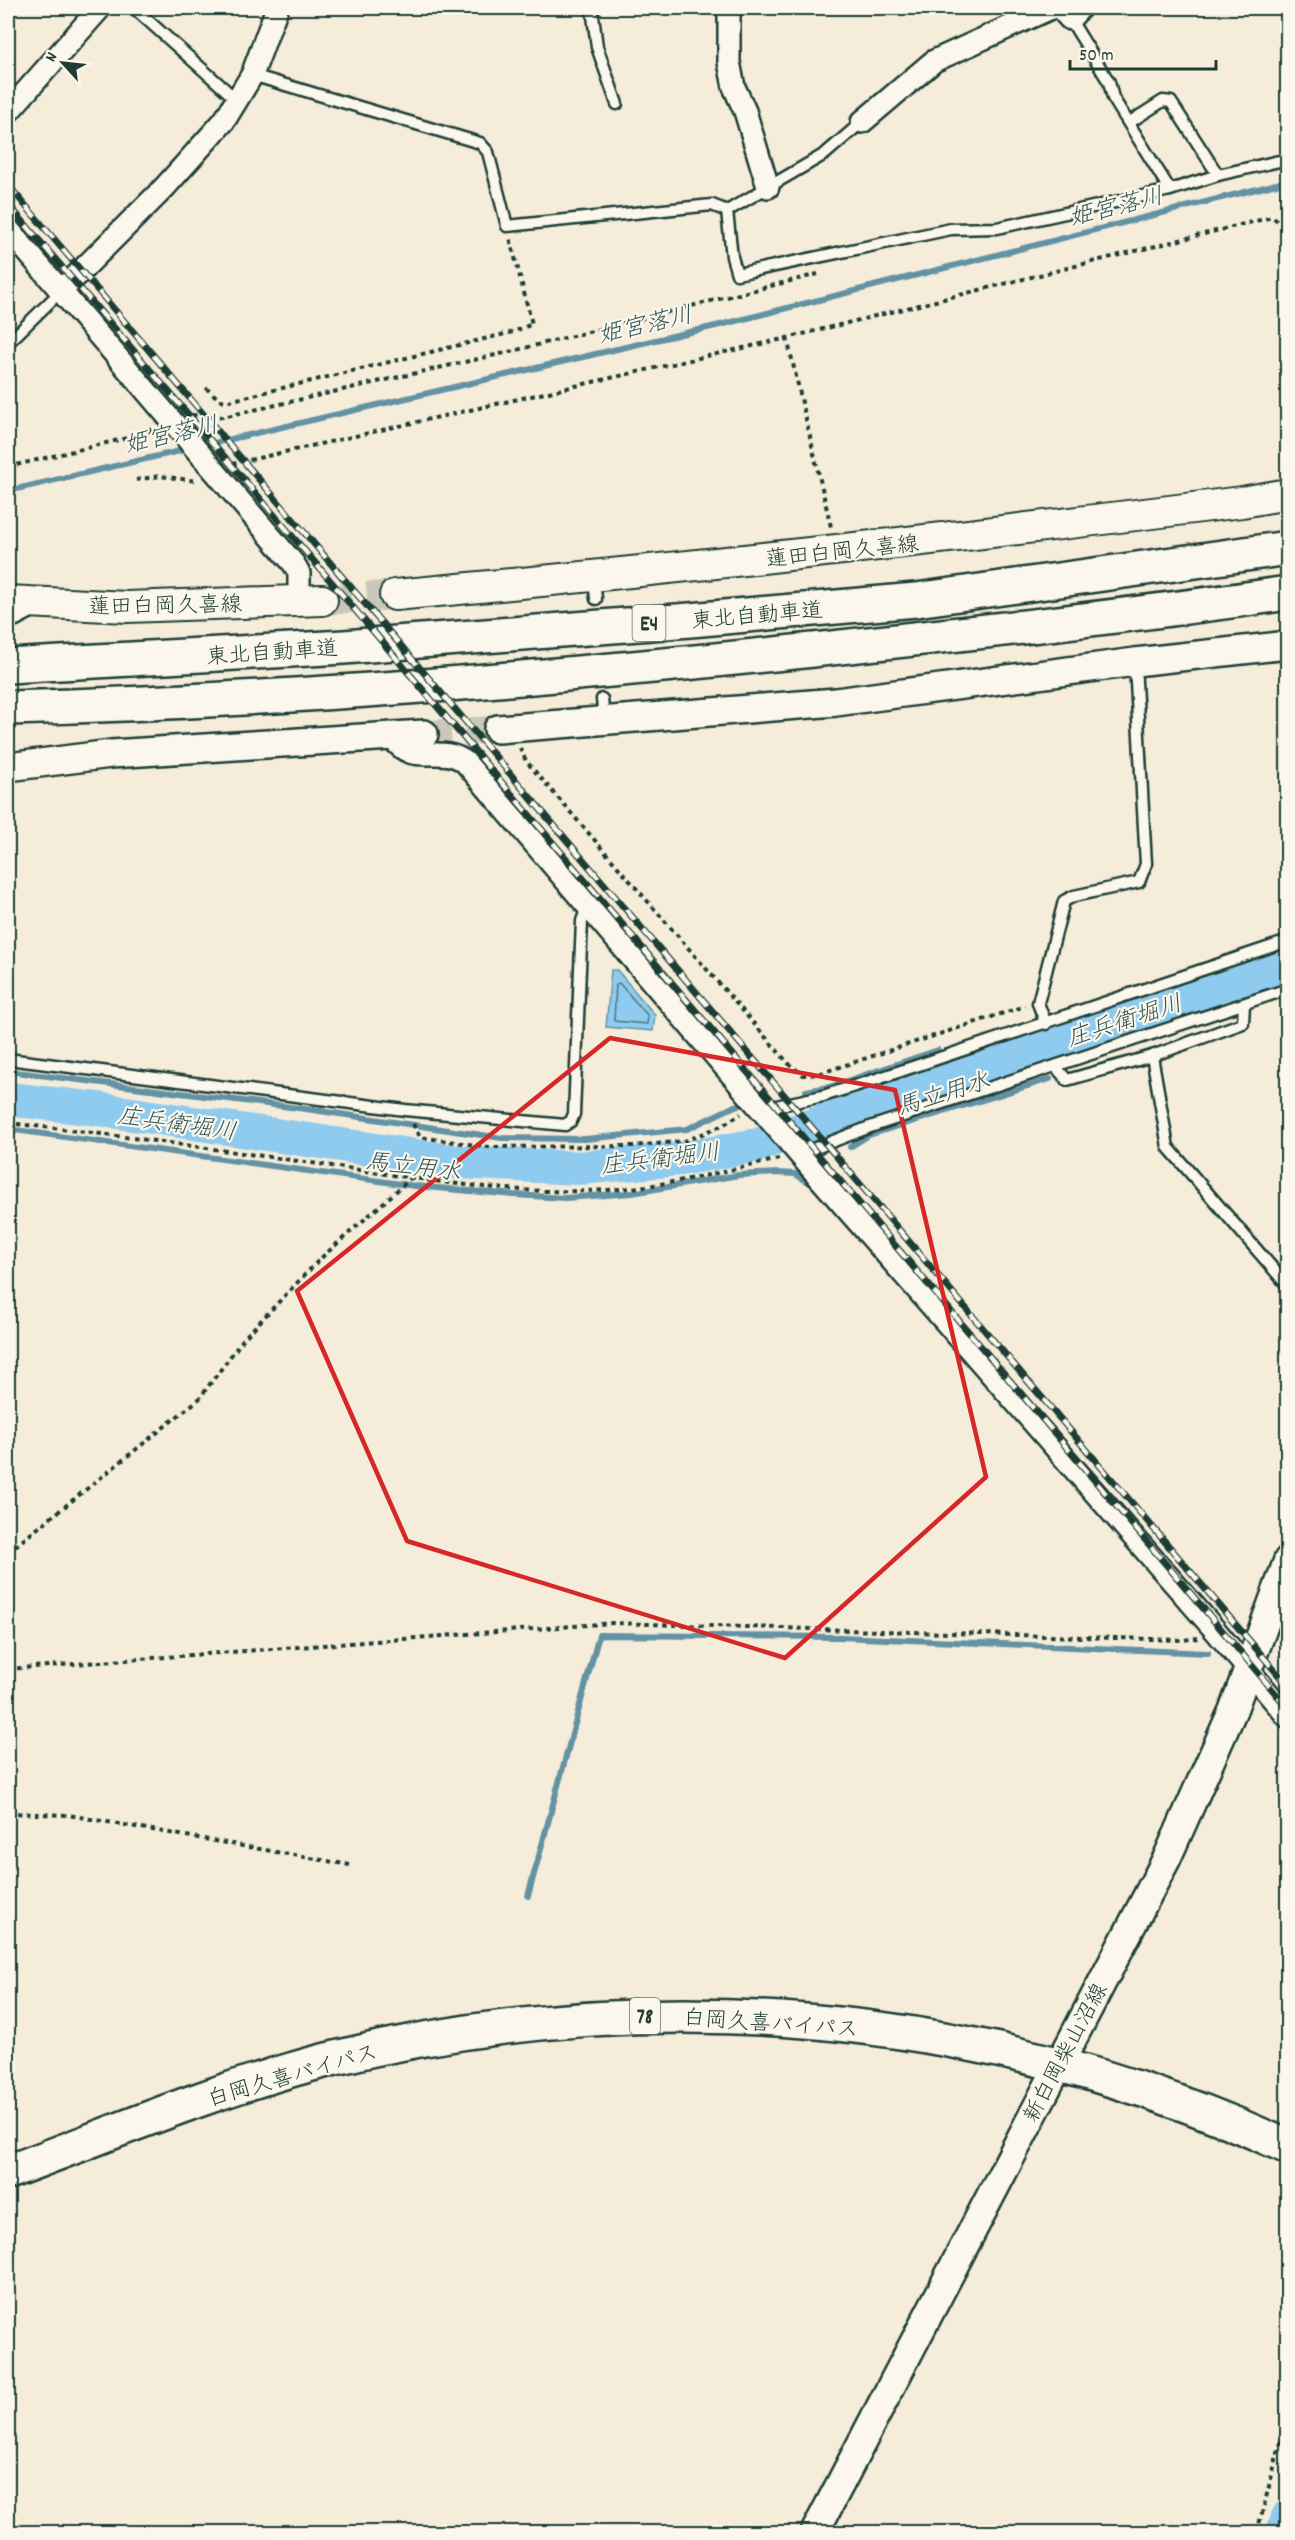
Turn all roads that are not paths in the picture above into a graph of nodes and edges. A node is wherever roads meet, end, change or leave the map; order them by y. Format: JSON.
{"nodes":[{"id":1,"x":100,"y":8,"type":"edge"},
{"id":2,"x":134,"y":8,"type":"edge"},
{"id":3,"x":277,"y":8,"type":"edge"},
{"id":4,"x":592,"y":8,"type":"edge"},
{"id":5,"x":729,"y":8,"type":"edge"},
{"id":6,"x":1051,"y":8,"type":"edge"},
{"id":7,"x":1070,"y":11,"type":"edge"},
{"id":8,"x":252,"y":75,"type":"junction"},
{"id":9,"x":238,"y":101,"type":"junction"},
{"id":10,"x":617,"y":104,"type":"dead end"},
{"id":11,"x":8,"y":112,"type":"edge"},
{"id":12,"x":862,"y":122,"type":"joint"},
{"id":13,"x":1130,"y":122,"type":"junction"},
{"id":14,"x":1287,"y":159,"type":"edge"},
{"id":15,"x":1218,"y":175,"type":"junction"},
{"id":16,"x":768,"y":187,"type":"junction"},
{"id":17,"x":1170,"y":189,"type":"junction"},
{"id":18,"x":727,"y":211,"type":"junction"},
{"id":19,"x":8,"y":229,"type":"edge"},
{"id":20,"x":62,"y":290,"type":"junction"},
{"id":21,"x":8,"y":343,"type":"edge"},
{"id":22,"x":1287,"y":494,"type":"edge"},
{"id":23,"x":1287,"y":548,"type":"edge"},
{"id":24,"x":1287,"y":593,"type":"edge"},
{"id":25,"x":396,"y":595,"type":"tunnel mouth"},
{"id":26,"x":8,"y":601,"type":"edge"},
{"id":27,"x":311,"y":601,"type":"joint"},
{"id":28,"x":46,"y":604,"type":"junction"},
{"id":29,"x":8,"y":621,"type":"edge"},
{"id":30,"x":1287,"y":645,"type":"edge"},
{"id":31,"x":1135,"y":662,"type":"junction"},
{"id":32,"x":8,"y":666,"type":"edge"},
{"id":33,"x":8,"y":708,"type":"edge"},
{"id":34,"x":510,"y":729,"type":"tunnel mouth"},
{"id":35,"x":424,"y":734,"type":"tunnel mouth"},
{"id":36,"x":393,"y":738,"type":"junction"},
{"id":37,"x":8,"y":767,"type":"edge"},
{"id":38,"x":588,"y":904,"type":"junction"},
{"id":39,"x":1287,"y":941,"type":"edge"},
{"id":40,"x":1287,"y":989,"type":"edge"},
{"id":41,"x":1244,"y":1004,"type":"junction"},
{"id":42,"x":1046,"y":1024,"type":"junction"},
{"id":43,"x":1152,"y":1056,"type":"junction"},
{"id":44,"x":8,"y":1059,"type":"edge"},
{"id":45,"x":1056,"y":1067,"type":"junction"},
{"id":46,"x":765,"y":1113,"type":"junction"},
{"id":47,"x":797,"y":1150,"type":"junction"},
{"id":48,"x":1287,"y":1286,"type":"edge"},
{"id":49,"x":1287,"y":1560,"type":"edge"},
{"id":50,"x":1248,"y":1670,"type":"junction"},
{"id":51,"x":1287,"y":1717,"type":"edge"},
{"id":52,"x":1058,"y":2064,"type":"junction"},
{"id":53,"x":1287,"y":2147,"type":"edge"},
{"id":54,"x":8,"y":2172,"type":"edge"},
{"id":55,"x":815,"y":2532,"type":"edge"}],
"edges":[{"from":1,"to":11,"type":"street"},
{"from":2,"to":9,"type":"lane"},
{"from":3,"to":8,"type":"street"},
{"from":4,"to":10,"type":"lane"},
{"from":5,"to":16,"type":"street"},
{"from":6,"to":12,"type":"street"},
{"from":7,"to":13,"type":"lane"},
{"from":8,"to":9,"type":"street"},
{"from":8,"to":18,"type":"lane"},
{"from":9,"to":20,"type":"street"},
{"from":12,"to":16,"type":"lane"},
{"from":13,"to":15,"type":"lane"},
{"from":13,"to":17,"type":"lane"},
{"from":14,"to":15,"type":"lane"},
{"from":15,"to":17,"type":"lane"},
{"from":16,"to":18,"type":"lane"},
{"from":17,"to":18,"type":"lane"},
{"from":19,"to":20,"type":"street"},
{"from":20,"to":21,"type":"lane"},
{"from":20,"to":27,"type":"street"},
{"from":22,"to":25,"type":"main road","name":"蓮田白岡久喜線"},
{"from":23,"to":32,"type":"main road","name":"東北自動車道","number":"E4"},
{"from":24,"to":33,"type":"main road","name":"東北自動車道","number":"E4"},
{"from":26,"to":28,"type":"main road","name":"蓮田白岡久喜線"},
{"from":27,"to":28,"type":"main road","name":"蓮田白岡久喜線"},
{"from":28,"to":29,"type":"lane"},
{"from":30,"to":31,"type":"street"},
{"from":31,"to":34,"type":"street"},
{"from":31,"to":42,"type":"lane"},
{"from":35,"to":36,"type":"street"},
{"from":36,"to":37,"type":"street"},
{"from":36,"to":38,"type":"street"},
{"from":38,"to":44,"type":"lane"},
{"from":38,"to":46,"type":"street"},
{"from":39,"to":42,"type":"lane"},
{"from":40,"to":41,"type":"lane"},
{"from":41,"to":43,"type":"lane"},
{"from":41,"to":45,"type":"lane"},
{"from":42,"to":46,"type":"lane"},
{"from":43,"to":45,"type":"lane"},
{"from":43,"to":48,"type":"lane"},
{"from":45,"to":47,"type":"lane"},
{"from":46,"to":47,"type":"street"},
{"from":47,"to":50,"type":"street"},
{"from":49,"to":50,"type":"street","name":"新白岡柴山沼線"},
{"from":50,"to":51,"type":"street"},
{"from":50,"to":52,"type":"street","name":"新白岡柴山沼線"},
{"from":52,"to":53,"type":"main road","name":"白岡久喜バイパス","number":"78"},
{"from":52,"to":54,"type":"main road","name":"白岡久喜バイパス","number":"78"},
{"from":52,"to":55,"type":"street","name":"新白岡柴山沼線"}]}
